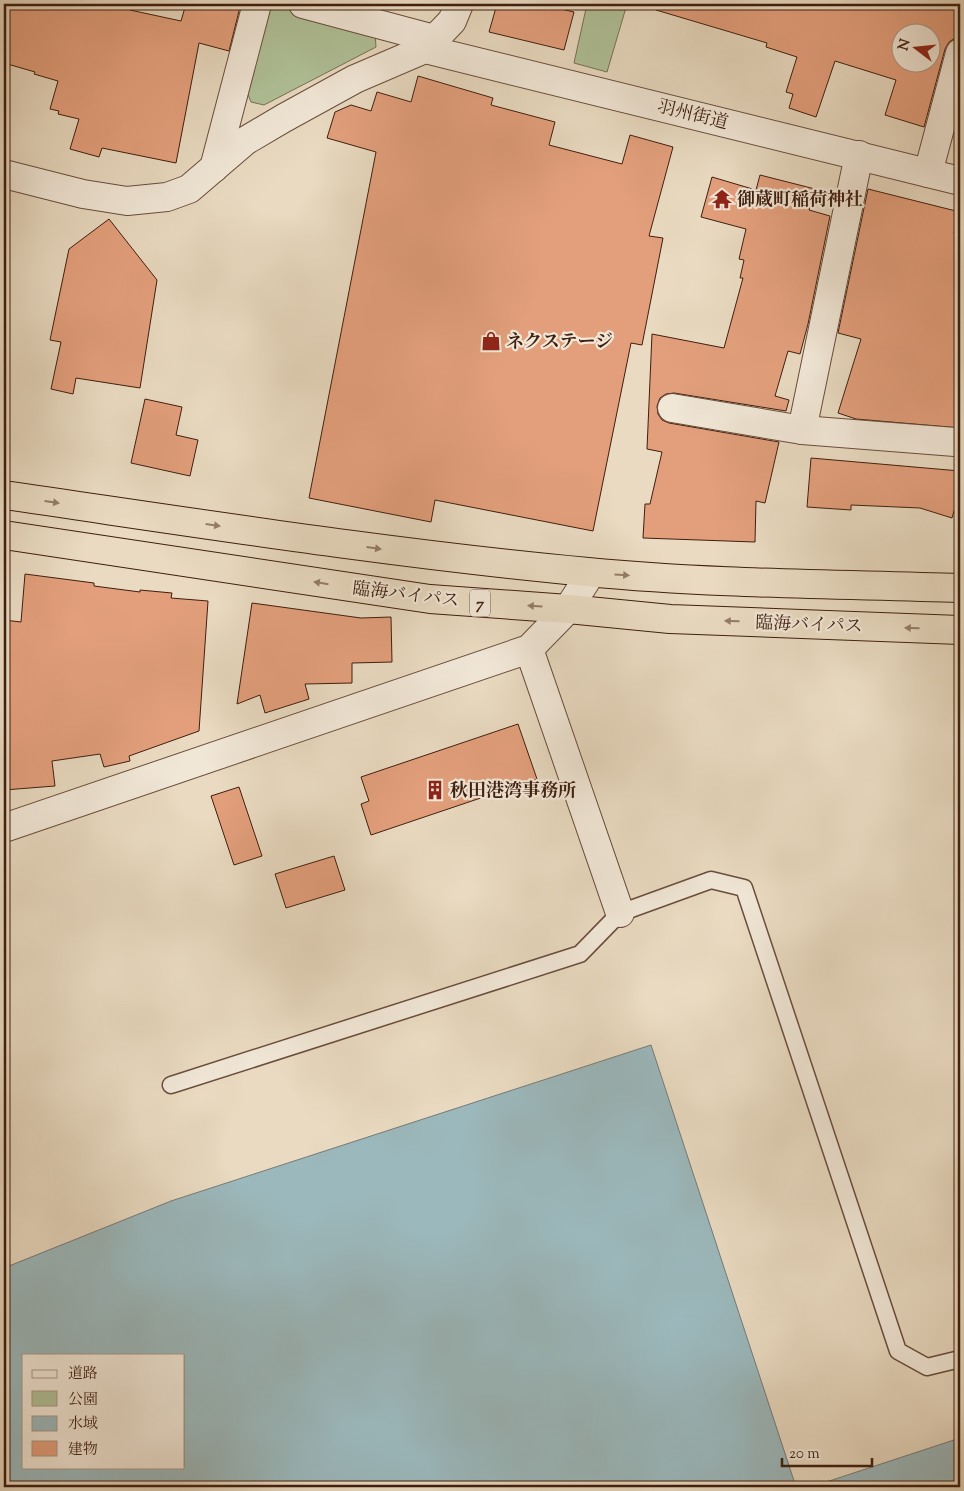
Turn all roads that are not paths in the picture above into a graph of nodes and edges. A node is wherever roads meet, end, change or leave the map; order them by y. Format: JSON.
{"nodes":[{"id":1,"x":257,"y":4,"type":"edge"},
{"id":2,"x":303,"y":4,"type":"edge"},
{"id":3,"x":459,"y":4,"type":"edge"},
{"id":4,"x":430,"y":44,"type":"junction"},
{"id":5,"x":960,"y":53,"type":"edge"},
{"id":6,"x":859,"y":155,"type":"junction"},
{"id":7,"x":214,"y":168,"type":"junction"},
{"id":8,"x":928,"y":173,"type":"junction"},
{"id":9,"x":4,"y":174,"type":"edge"},
{"id":10,"x":960,"y":181,"type":"edge"},
{"id":11,"x":672,"y":408,"type":"dead end"},
{"id":12,"x":802,"y":430,"type":"junction"},
{"id":13,"x":955,"y":442,"type":"dead end"},
{"id":14,"x":4,"y":495,"type":"edge"},
{"id":15,"x":4,"y":535,"type":"edge"},
{"id":16,"x":591,"y":573,"type":"junction"},
{"id":17,"x":960,"y":588,"type":"edge"},
{"id":18,"x":568,"y":609,"type":"junction"},
{"id":19,"x":960,"y":630,"type":"edge"},
{"id":20,"x":529,"y":649,"type":"junction"},
{"id":21,"x":4,"y":828,"type":"edge"},
{"id":22,"x":620,"y":913,"type":"junction"},
{"id":23,"x":171,"y":1085,"type":"dead end"},
{"id":24,"x":960,"y":1359,"type":"edge"}],
"edges":[{"from":1,"to":7,"type":"street"},
{"from":2,"to":4,"type":"street","name":"羽州街道"},
{"from":3,"to":4,"type":"street"},
{"from":4,"to":6,"type":"street","name":"羽州街道"},
{"from":4,"to":7,"type":"street"},
{"from":5,"to":8,"type":"street"},
{"from":6,"to":8,"type":"street","name":"羽州街道"},
{"from":6,"to":12,"type":"street"},
{"from":7,"to":9,"type":"street"},
{"from":8,"to":10,"type":"street","name":"羽州街道"},
{"from":11,"to":12,"type":"street"},
{"from":12,"to":13,"type":"street"},
{"from":14,"to":16,"type":"highway","one_way":true},
{"from":18,"to":15,"type":"highway","name":"臨海バイパス","number":"7","one_way":true},
{"from":16,"to":17,"type":"highway","one_way":true},
{"from":16,"to":18,"type":"street"},
{"from":19,"to":18,"type":"highway","name":"臨海バイパス","number":"7","one_way":true},
{"from":18,"to":20,"type":"street"},
{"from":20,"to":21,"type":"street"},
{"from":20,"to":22,"type":"street"},
{"from":22,"to":23,"type":"lane"},
{"from":22,"to":24,"type":"lane"}]}
